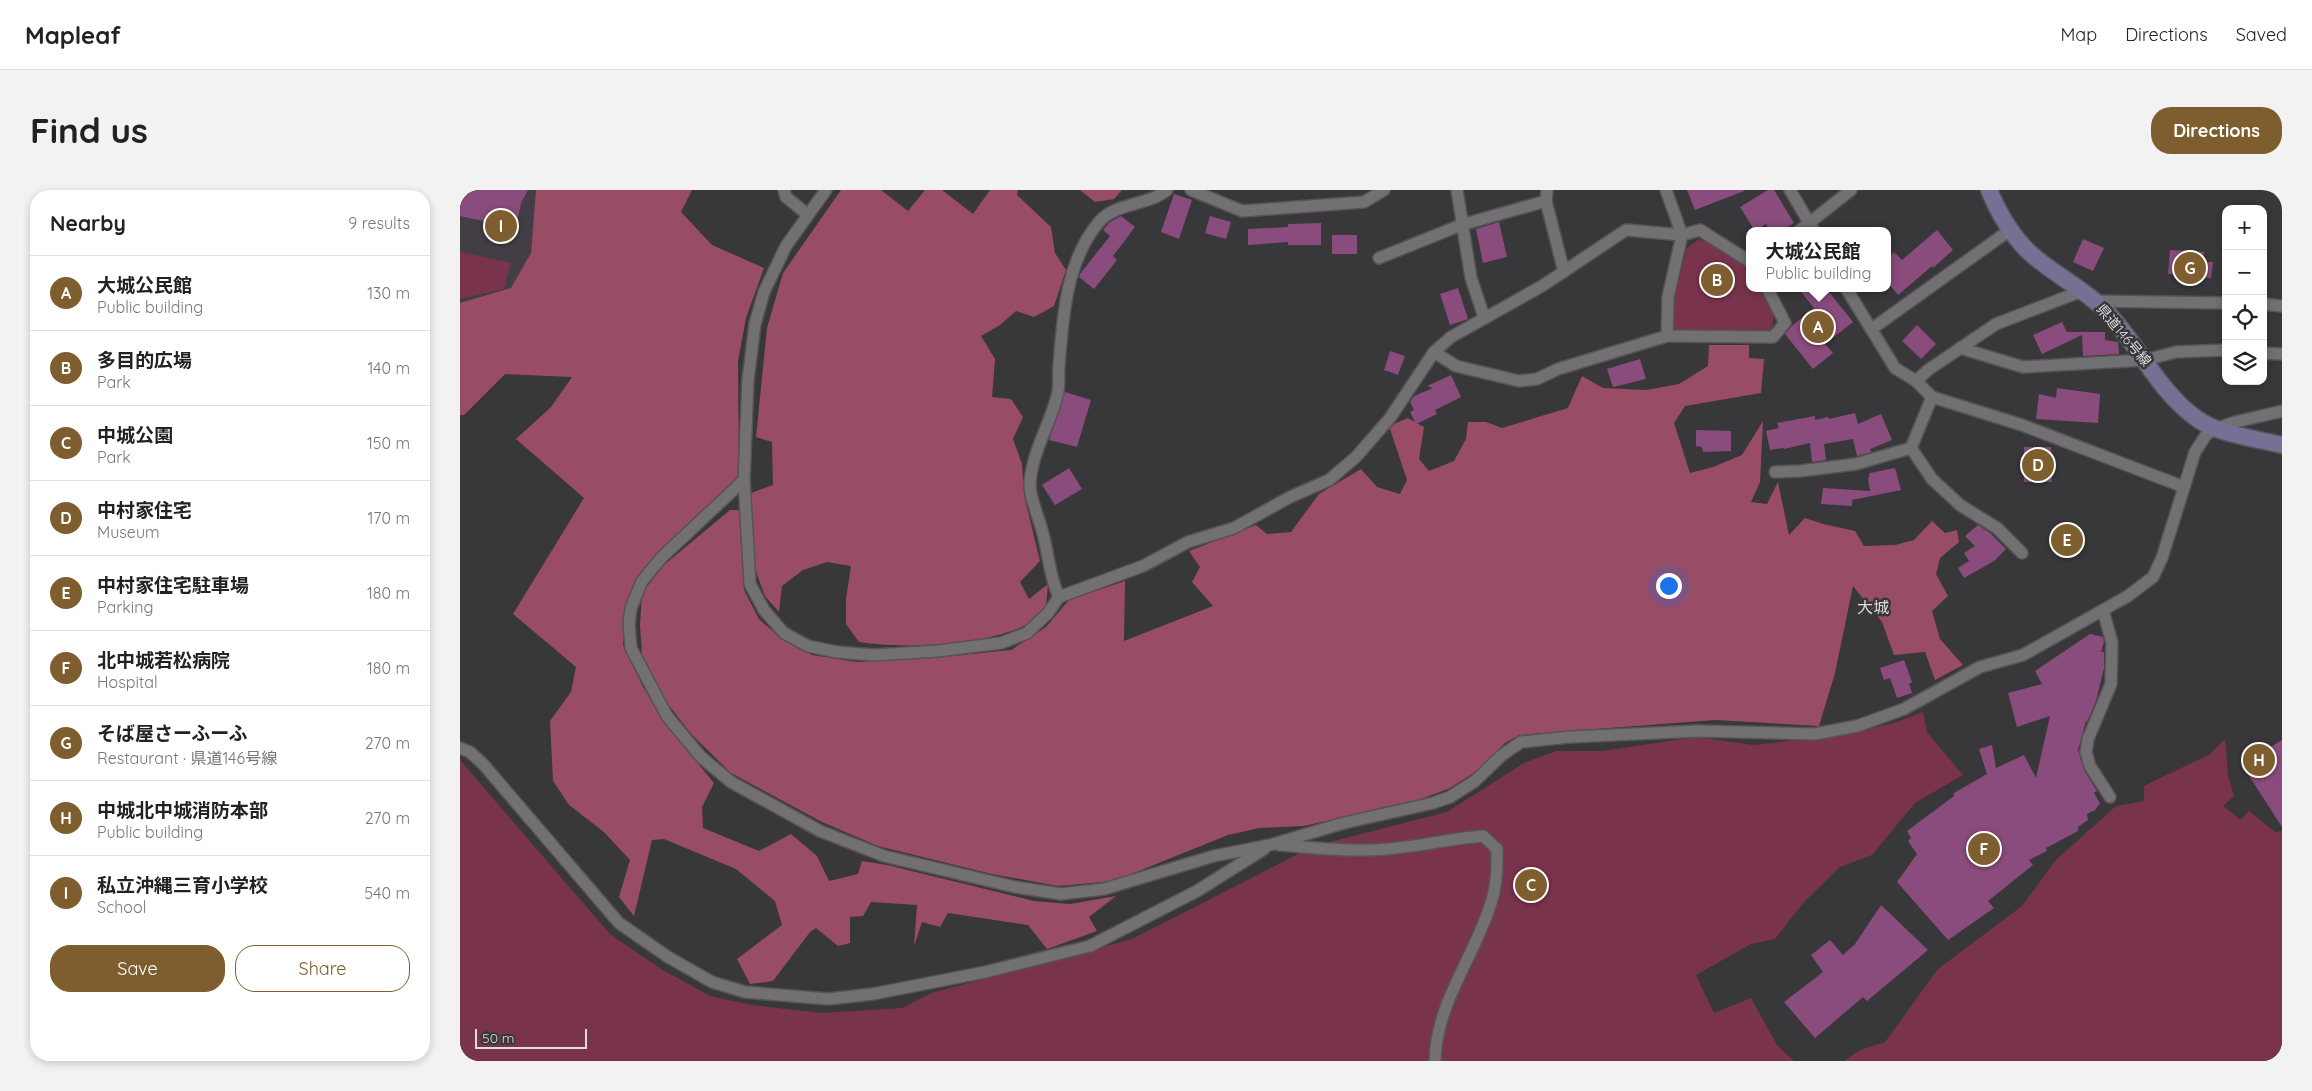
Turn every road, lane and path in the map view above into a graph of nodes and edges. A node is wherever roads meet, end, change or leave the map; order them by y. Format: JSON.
{"nodes":[{"id":1,"x":784,"y":190,"type":"edge"},
{"id":2,"x":826,"y":190,"type":"edge"},
{"id":3,"x":1167,"y":190,"type":"edge"},
{"id":4,"x":1191,"y":190,"type":"edge"},
{"id":5,"x":1384,"y":190,"type":"edge"},
{"id":6,"x":1457,"y":190,"type":"edge"},
{"id":7,"x":1666,"y":190,"type":"edge"},
{"id":8,"x":1790,"y":190,"type":"edge"},
{"id":9,"x":1851,"y":190,"type":"edge"},
{"id":10,"x":1988,"y":190,"type":"edge"},
{"id":11,"x":1547,"y":195,"type":"edge"},
{"id":12,"x":808,"y":215,"type":"junction"},
{"id":13,"x":1461,"y":225,"type":"junction"},
{"id":14,"x":1812,"y":226,"type":"edge"},
{"id":15,"x":2010,"y":230,"type":"junction"},
{"id":16,"x":1682,"y":235,"type":"junction"},
{"id":17,"x":1379,"y":258,"type":"dead end"},
{"id":18,"x":1746,"y":259,"type":"edge"},
{"id":19,"x":1564,"y":272,"type":"junction"},
{"id":20,"x":1769,"y":292,"type":"edge"},
{"id":21,"x":1849,"y":292,"type":"edge"},
{"id":22,"x":2088,"y":296,"type":"junction"},
{"id":23,"x":2222,"y":303,"type":"edge"},
{"id":24,"x":2267,"y":304,"type":"edge"},
{"id":25,"x":2282,"y":306,"type":"edge"},
{"id":26,"x":1484,"y":317,"type":"junction"},
{"id":27,"x":1873,"y":328,"type":"junction"},
{"id":28,"x":1667,"y":336,"type":"junction"},
{"id":29,"x":1960,"y":348,"type":"junction"},
{"id":30,"x":2222,"y":350,"type":"edge"},
{"id":31,"x":1434,"y":352,"type":"junction"},
{"id":32,"x":2267,"y":353,"type":"edge"},
{"id":33,"x":2282,"y":354,"type":"edge"},
{"id":34,"x":2145,"y":360,"type":"junction"},
{"id":35,"x":1916,"y":382,"type":"junction"},
{"id":36,"x":1932,"y":397,"type":"junction"},
{"id":37,"x":2282,"y":411,"type":"edge"},
{"id":38,"x":2214,"y":429,"type":"junction"},
{"id":39,"x":2282,"y":445,"type":"edge"},
{"id":40,"x":1911,"y":448,"type":"junction"},
{"id":41,"x":1775,"y":472,"type":"dead end"},
{"id":42,"x":744,"y":480,"type":"junction"},
{"id":43,"x":2184,"y":487,"type":"junction"},
{"id":44,"x":2022,"y":554,"type":"dead end"},
{"id":45,"x":1059,"y":596,"type":"junction"},
{"id":46,"x":2104,"y":610,"type":"junction"},
{"id":47,"x":460,"y":748,"type":"edge"},
{"id":48,"x":2110,"y":797,"type":"dead end"},
{"id":49,"x":1270,"y":845,"type":"junction"},
{"id":50,"x":1435,"y":1061,"type":"edge"}],
"edges":[{"from":1,"to":12,"type":"street"},
{"from":2,"to":12,"type":"street"},
{"from":3,"to":45,"type":"street"},
{"from":4,"to":5,"type":"street"},
{"from":6,"to":13,"type":"street"},
{"from":7,"to":16,"type":"street"},
{"from":8,"to":14,"type":"street"},
{"from":9,"to":14,"type":"street"},
{"from":10,"to":15,"type":"main road","name":"県道146号線"},
{"from":11,"to":13,"type":"street"},
{"from":11,"to":19,"type":"street"},
{"from":12,"to":42,"type":"street"},
{"from":13,"to":17,"type":"street"},
{"from":13,"to":26,"type":"street"},
{"from":15,"to":22,"type":"main road","name":"県道146号線"},
{"from":15,"to":27,"type":"street"},
{"from":16,"to":18,"type":"street"},
{"from":16,"to":19,"type":"street"},
{"from":16,"to":28,"type":"street"},
{"from":19,"to":26,"type":"street"},
{"from":20,"to":28,"type":"street"},
{"from":21,"to":27,"type":"street"},
{"from":22,"to":23,"type":"street"},
{"from":22,"to":29,"type":"street"},
{"from":22,"to":34,"type":"main road","name":"県道146号線"},
{"from":24,"to":25,"type":"street"},
{"from":26,"to":31,"type":"street"},
{"from":27,"to":35,"type":"street"},
{"from":28,"to":31,"type":"street"},
{"from":29,"to":34,"type":"street"},
{"from":29,"to":35,"type":"street"},
{"from":30,"to":34,"type":"street"},
{"from":31,"to":45,"type":"street"},
{"from":32,"to":33,"type":"street"},
{"from":34,"to":38,"type":"main road","name":"県道146号線"},
{"from":35,"to":36,"type":"street"},
{"from":36,"to":40,"type":"street"},
{"from":36,"to":43,"type":"street"},
{"from":37,"to":38,"type":"street"},
{"from":38,"to":39,"type":"main road","name":"県道146号線"},
{"from":38,"to":43,"type":"street"},
{"from":40,"to":41,"type":"street"},
{"from":40,"to":44,"type":"street"},
{"from":42,"to":45,"type":"street"},
{"from":42,"to":49,"type":"street"},
{"from":43,"to":46,"type":"street"},
{"from":46,"to":48,"type":"street"},
{"from":46,"to":49,"type":"street"},
{"from":47,"to":49,"type":"street"},
{"from":49,"to":50,"type":"street"}]}
